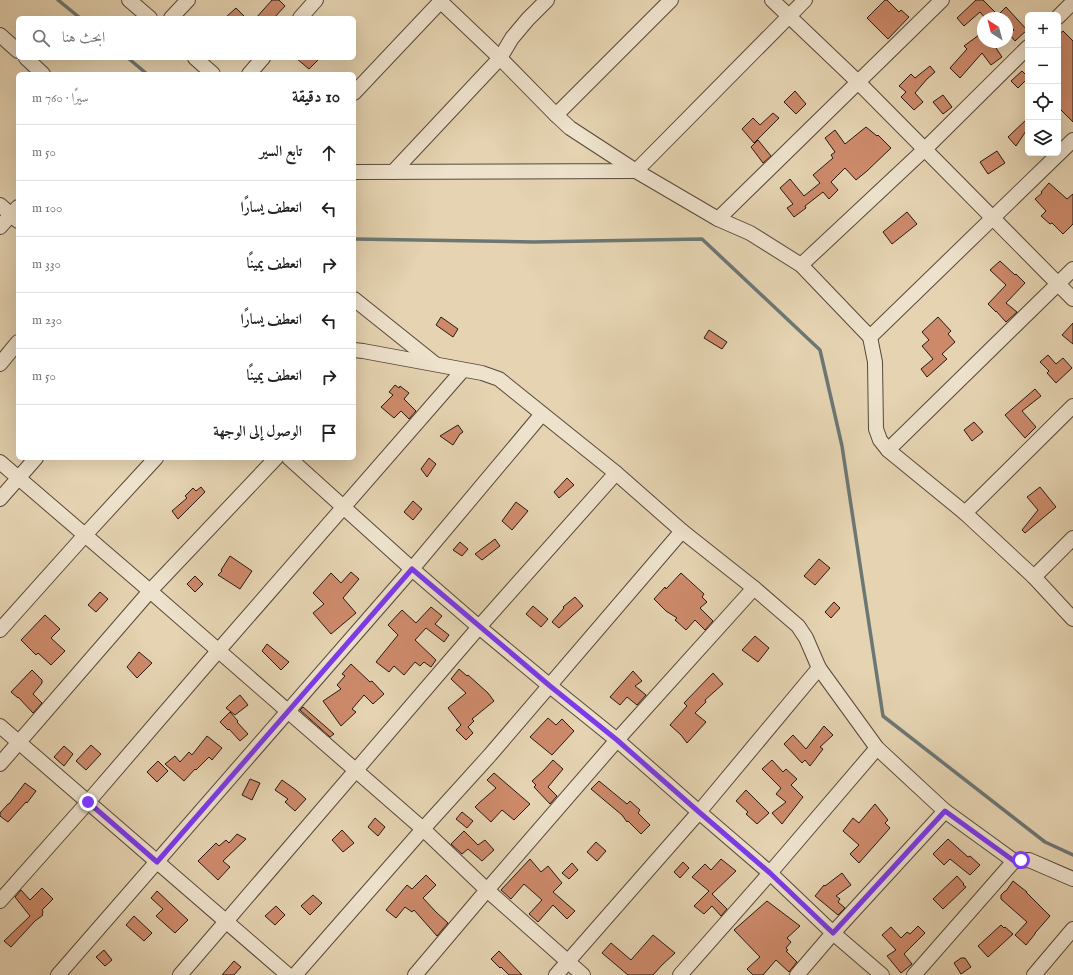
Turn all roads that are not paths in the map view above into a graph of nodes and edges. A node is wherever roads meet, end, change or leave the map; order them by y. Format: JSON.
{"nodes":[{"id":1,"x":129,"y":0,"type":"edge"},
{"id":2,"x":188,"y":0,"type":"edge"},
{"id":3,"x":316,"y":0,"type":"edge"},
{"id":4,"x":547,"y":0,"type":"edge"},
{"id":5,"x":672,"y":0,"type":"edge"},
{"id":6,"x":772,"y":0,"type":"edge"},
{"id":7,"x":805,"y":0,"type":"edge"},
{"id":8,"x":942,"y":0,"type":"edge"},
{"id":9,"x":440,"y":1,"type":"edge"},
{"id":10,"x":1069,"y":5,"type":"edge"},
{"id":11,"x":1061,"y":14,"type":"edge"},
{"id":12,"x":148,"y":16,"type":"edge"},
{"id":13,"x":173,"y":16,"type":"edge"},
{"id":14,"x":302,"y":16,"type":"edge"},
{"id":15,"x":788,"y":16,"type":"junction"},
{"id":16,"x":0,"y":35,"type":"edge"},
{"id":17,"x":1027,"y":48,"type":"edge"},
{"id":18,"x":16,"y":49,"type":"edge"},
{"id":19,"x":500,"y":58,"type":"junction"},
{"id":20,"x":28,"y":60,"type":"edge"},
{"id":21,"x":197,"y":60,"type":"edge"},
{"id":22,"x":261,"y":60,"type":"edge"},
{"id":23,"x":42,"y":72,"type":"edge"},
{"id":24,"x":211,"y":72,"type":"edge"},
{"id":25,"x":251,"y":72,"type":"edge"},
{"id":26,"x":858,"y":82,"type":"junction"},
{"id":27,"x":356,"y":91,"type":"edge"},
{"id":28,"x":556,"y":115,"type":"junction"},
{"id":29,"x":1073,"y":140,"type":"edge"},
{"id":30,"x":925,"y":149,"type":"junction"},
{"id":31,"x":636,"y":171,"type":"junction"},
{"id":32,"x":356,"y":172,"type":"edge"},
{"id":33,"x":393,"y":172,"type":"junction"},
{"id":34,"x":0,"y":205,"type":"edge"},
{"id":35,"x":16,"y":214,"type":"edge"},
{"id":36,"x":992,"y":218,"type":"junction"},
{"id":37,"x":718,"y":219,"type":"junction"},
{"id":38,"x":0,"y":227,"type":"edge"},
{"id":39,"x":801,"y":266,"type":"junction"},
{"id":40,"x":1073,"y":269,"type":"edge"},
{"id":41,"x":1058,"y":283,"type":"junction"},
{"id":42,"x":1073,"y":298,"type":"edge"},
{"id":43,"x":356,"y":301,"type":"edge"},
{"id":44,"x":870,"y":337,"type":"junction"},
{"id":45,"x":16,"y":344,"type":"edge"},
{"id":46,"x":359,"y":351,"type":"edge"},
{"id":47,"x":0,"y":364,"type":"edge"},
{"id":48,"x":436,"y":365,"type":"junction"},
{"id":49,"x":463,"y":370,"type":"junction"},
{"id":50,"x":1073,"y":406,"type":"edge"},
{"id":51,"x":542,"y":414,"type":"junction"},
{"id":52,"x":888,"y":450,"type":"junction"},
{"id":53,"x":34,"y":460,"type":"edge"},
{"id":54,"x":154,"y":460,"type":"edge"},
{"id":55,"x":274,"y":460,"type":"edge"},
{"id":56,"x":291,"y":460,"type":"edge"},
{"id":57,"x":0,"y":462,"type":"edge"},
{"id":58,"x":616,"y":474,"type":"junction"},
{"id":59,"x":18,"y":478,"type":"junction"},
{"id":60,"x":0,"y":499,"type":"edge"},
{"id":61,"x":343,"y":507,"type":"junction"},
{"id":62,"x":965,"y":513,"type":"junction"},
{"id":63,"x":682,"y":531,"type":"junction"},
{"id":64,"x":85,"y":535,"type":"junction"},
{"id":65,"x":1073,"y":538,"type":"edge"},
{"id":66,"x":412,"y":569,"type":"junction"},
{"id":67,"x":1034,"y":577,"type":"junction"},
{"id":68,"x":754,"y":588,"type":"junction"},
{"id":69,"x":150,"y":591,"type":"junction"},
{"id":70,"x":1073,"y":619,"type":"edge"},
{"id":71,"x":480,"y":628,"type":"junction"},
{"id":72,"x":0,"y":630,"type":"edge"},
{"id":73,"x":218,"y":651,"type":"junction"},
{"id":74,"x":819,"y":668,"type":"junction"},
{"id":75,"x":550,"y":686,"type":"junction"},
{"id":76,"x":288,"y":711,"type":"junction"},
{"id":77,"x":0,"y":726,"type":"edge"},
{"id":78,"x":617,"y":740,"type":"junction"},
{"id":79,"x":19,"y":742,"type":"junction"},
{"id":80,"x":877,"y":748,"type":"junction"},
{"id":81,"x":0,"y":764,"type":"edge"},
{"id":82,"x":356,"y":770,"type":"junction"},
{"id":83,"x":88,"y":802,"type":"junction"},
{"id":84,"x":945,"y":811,"type":"junction"},
{"id":85,"x":699,"y":812,"type":"junction"},
{"id":86,"x":423,"y":829,"type":"junction"},
{"id":87,"x":1014,"y":861,"type":"junction"},
{"id":88,"x":157,"y":862,"type":"junction"},
{"id":89,"x":770,"y":873,"type":"junction"},
{"id":90,"x":1073,"y":880,"type":"edge"},
{"id":91,"x":487,"y":890,"type":"junction"},
{"id":92,"x":0,"y":901,"type":"edge"},
{"id":93,"x":226,"y":922,"type":"junction"},
{"id":94,"x":1073,"y":929,"type":"edge"},
{"id":95,"x":833,"y":933,"type":"junction"},
{"id":96,"x":567,"y":961,"type":"junction"},
{"id":97,"x":58,"y":975,"type":"edge"},
{"id":98,"x":180,"y":975,"type":"edge"},
{"id":99,"x":288,"y":975,"type":"edge"},
{"id":100,"x":295,"y":975,"type":"edge"},
{"id":101,"x":415,"y":975,"type":"edge"},
{"id":102,"x":556,"y":975,"type":"edge"},
{"id":103,"x":583,"y":975,"type":"edge"},
{"id":104,"x":680,"y":975,"type":"edge"},
{"id":105,"x":798,"y":975,"type":"edge"},
{"id":106,"x":882,"y":975,"type":"edge"},
{"id":107,"x":914,"y":975,"type":"edge"},
{"id":108,"x":1034,"y":975,"type":"edge"}],
"edges":[{"from":1,"to":12,"type":"street"},
{"from":2,"to":13,"type":"street"},
{"from":3,"to":14,"type":"street"},
{"from":4,"to":19,"type":"street"},
{"from":5,"to":28,"type":"street"},
{"from":6,"to":15,"type":"street"},
{"from":7,"to":15,"type":"street"},
{"from":8,"to":26,"type":"street"},
{"from":9,"to":19,"type":"street"},
{"from":9,"to":27,"type":"street"},
{"from":10,"to":11,"type":"street"},
{"from":15,"to":26,"type":"street"},
{"from":15,"to":31,"type":"street"},
{"from":16,"to":18,"type":"street"},
{"from":17,"to":30,"type":"street"},
{"from":19,"to":28,"type":"street"},
{"from":19,"to":33,"type":"street"},
{"from":20,"to":23,"type":"street"},
{"from":21,"to":24,"type":"street"},
{"from":22,"to":25,"type":"street"},
{"from":26,"to":30,"type":"street"},
{"from":26,"to":37,"type":"street"},
{"from":28,"to":31,"type":"street"},
{"from":29,"to":36,"type":"street"},
{"from":30,"to":36,"type":"street"},
{"from":30,"to":39,"type":"street"},
{"from":31,"to":33,"type":"street"},
{"from":31,"to":37,"type":"street"},
{"from":32,"to":33,"type":"street"},
{"from":34,"to":35,"type":"street"},
{"from":35,"to":38,"type":"street"},
{"from":36,"to":41,"type":"street"},
{"from":36,"to":44,"type":"street"},
{"from":37,"to":39,"type":"street"},
{"from":39,"to":44,"type":"street"},
{"from":40,"to":41,"type":"street"},
{"from":41,"to":42,"type":"street"},
{"from":41,"to":52,"type":"street"},
{"from":43,"to":48,"type":"street"},
{"from":44,"to":52,"type":"street"},
{"from":45,"to":47,"type":"street"},
{"from":46,"to":48,"type":"street"},
{"from":48,"to":49,"type":"street"},
{"from":49,"to":51,"type":"street"},
{"from":49,"to":61,"type":"street"},
{"from":50,"to":62,"type":"street"},
{"from":51,"to":58,"type":"street"},
{"from":51,"to":66,"type":"street"},
{"from":52,"to":62,"type":"street"},
{"from":53,"to":59,"type":"street"},
{"from":54,"to":64,"type":"street"},
{"from":55,"to":69,"type":"street"},
{"from":56,"to":61,"type":"street"},
{"from":57,"to":59,"type":"street"},
{"from":58,"to":63,"type":"street"},
{"from":58,"to":71,"type":"street"},
{"from":59,"to":60,"type":"street"},
{"from":59,"to":64,"type":"street"},
{"from":61,"to":66,"type":"street"},
{"from":61,"to":73,"type":"street"},
{"from":62,"to":67,"type":"street"},
{"from":63,"to":68,"type":"street"},
{"from":63,"to":75,"type":"street"},
{"from":64,"to":69,"type":"street"},
{"from":64,"to":72,"type":"street"},
{"from":65,"to":67,"type":"street"},
{"from":66,"to":71,"type":"street"},
{"from":66,"to":76,"type":"street"},
{"from":67,"to":70,"type":"street"},
{"from":68,"to":74,"type":"street"},
{"from":68,"to":78,"type":"street"},
{"from":69,"to":73,"type":"street"},
{"from":69,"to":79,"type":"street"},
{"from":71,"to":75,"type":"street"},
{"from":71,"to":82,"type":"street"},
{"from":73,"to":76,"type":"street"},
{"from":73,"to":83,"type":"street"},
{"from":74,"to":80,"type":"street"},
{"from":74,"to":85,"type":"street"},
{"from":75,"to":78,"type":"street"},
{"from":75,"to":86,"type":"street"},
{"from":76,"to":82,"type":"street"},
{"from":76,"to":88,"type":"street"},
{"from":77,"to":79,"type":"street"},
{"from":78,"to":85,"type":"street"},
{"from":78,"to":91,"type":"street"},
{"from":79,"to":81,"type":"street"},
{"from":79,"to":83,"type":"street"},
{"from":80,"to":84,"type":"street"},
{"from":80,"to":89,"type":"street"},
{"from":82,"to":86,"type":"street"},
{"from":82,"to":93,"type":"street"},
{"from":83,"to":88,"type":"street"},
{"from":83,"to":92,"type":"street"},
{"from":84,"to":87,"type":"street"},
{"from":84,"to":95,"type":"street"},
{"from":85,"to":89,"type":"street"},
{"from":85,"to":96,"type":"street"},
{"from":86,"to":91,"type":"street"},
{"from":86,"to":100,"type":"street"},
{"from":87,"to":90,"type":"street"},
{"from":87,"to":107,"type":"street"},
{"from":88,"to":93,"type":"street"},
{"from":88,"to":97,"type":"street"},
{"from":89,"to":95,"type":"street"},
{"from":89,"to":104,"type":"street"},
{"from":91,"to":96,"type":"street"},
{"from":91,"to":101,"type":"street"},
{"from":93,"to":98,"type":"street"},
{"from":93,"to":99,"type":"street"},
{"from":94,"to":108,"type":"street"},
{"from":95,"to":105,"type":"street"},
{"from":95,"to":106,"type":"street"},
{"from":96,"to":102,"type":"street"},
{"from":96,"to":103,"type":"street"}]}
